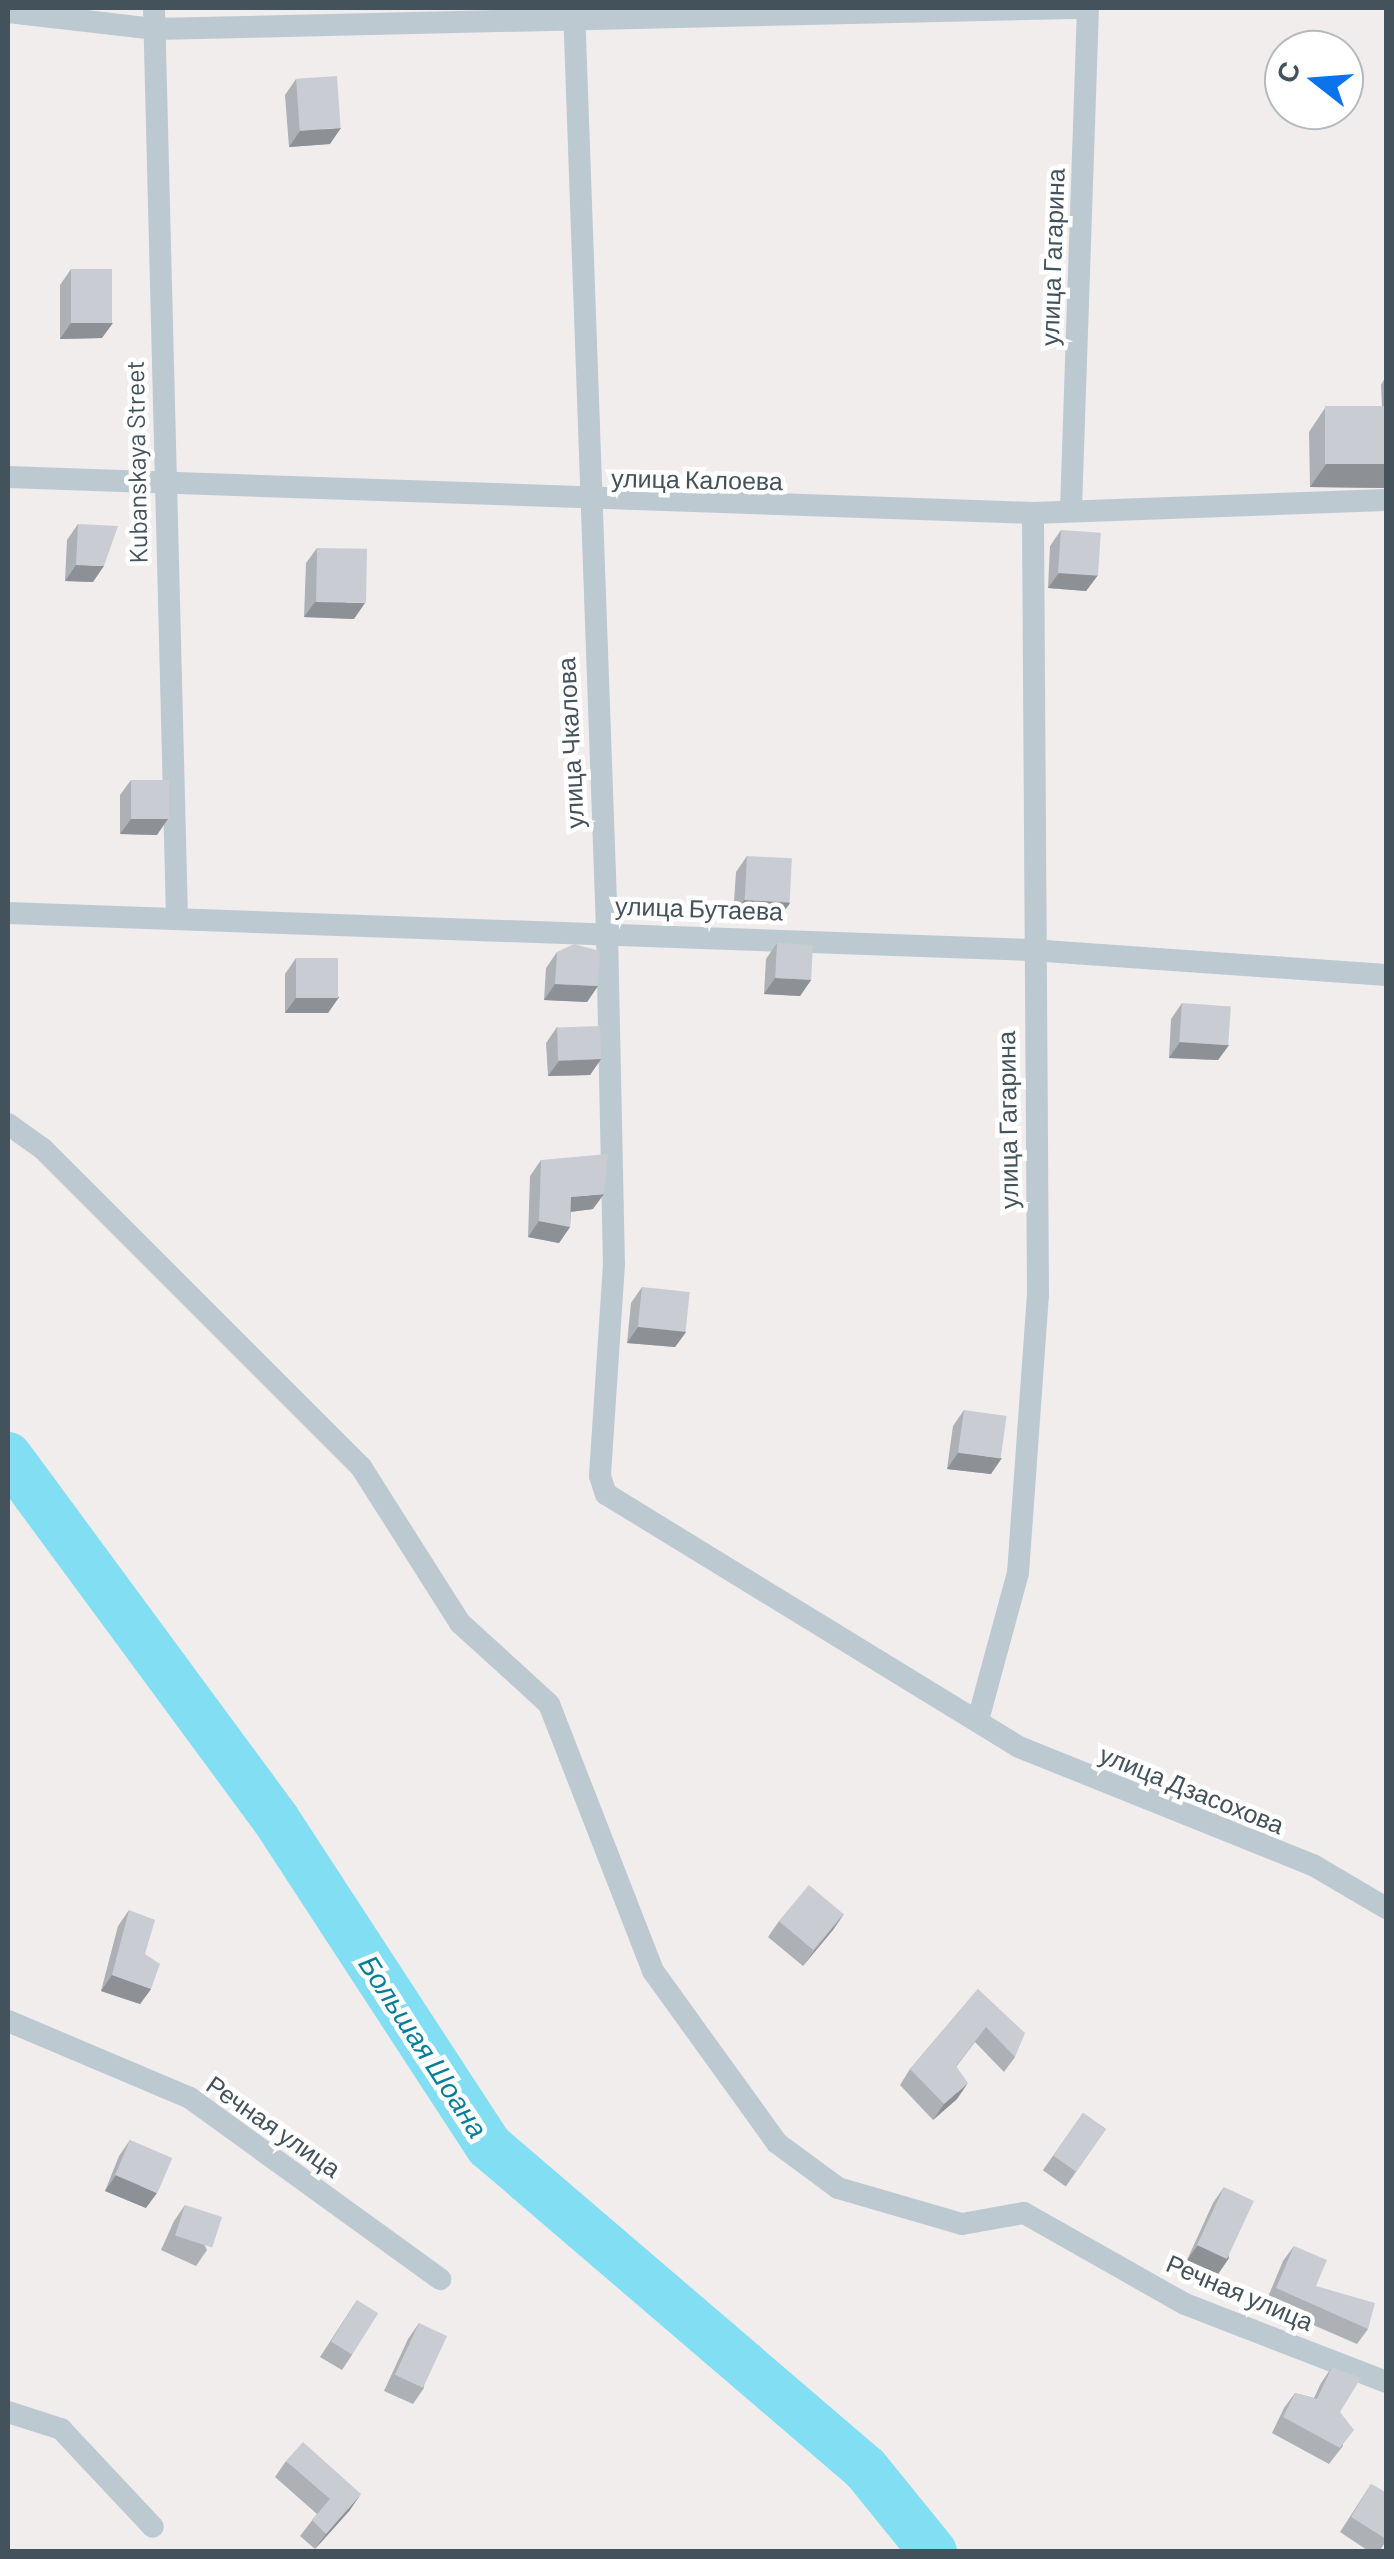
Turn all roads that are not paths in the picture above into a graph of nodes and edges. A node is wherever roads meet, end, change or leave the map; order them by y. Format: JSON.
{"nodes":[{"id":1,"x":1075,"y":8,"type":"edge"},
{"id":2,"x":1088,"y":8,"type":"edge"},
{"id":3,"x":8,"y":12,"type":"edge"},
{"id":4,"x":574,"y":13,"type":"edge"},
{"id":5,"x":154,"y":18,"type":"edge"},
{"id":6,"x":8,"y":477,"type":"edge"},
{"id":7,"x":164,"y":482,"type":"junction"},
{"id":8,"x":1386,"y":500,"type":"edge"},
{"id":9,"x":586,"y":504,"type":"junction"},
{"id":10,"x":1071,"y":509,"type":"junction"},
{"id":11,"x":1033,"y":514,"type":"junction"},
{"id":12,"x":8,"y":913,"type":"edge"},
{"id":13,"x":178,"y":914,"type":"junction"},
{"id":14,"x":607,"y":932,"type":"junction"},
{"id":15,"x":1030,"y":950,"type":"junction"},
{"id":16,"x":1386,"y":975,"type":"edge"},
{"id":17,"x":8,"y":1124,"type":"edge"},
{"id":18,"x":600,"y":1476,"type":"joint"},
{"id":19,"x":978,"y":1720,"type":"junction"},
{"id":20,"x":1386,"y":1908,"type":"edge"},
{"id":21,"x":8,"y":2021,"type":"edge"},
{"id":22,"x":440,"y":2279,"type":"dead end"},
{"id":23,"x":1386,"y":2382,"type":"edge"},
{"id":24,"x":8,"y":2412,"type":"edge"},
{"id":25,"x":153,"y":2527,"type":"dead end"}],
"edges":[{"from":1,"to":4,"type":"street"},
{"from":2,"to":10,"type":"street","name":"улица Гагарина"},
{"from":3,"to":5,"type":"street"},
{"from":4,"to":5,"type":"street"},
{"from":4,"to":9,"type":"street","name":"улица Чкалова"},
{"from":5,"to":7,"type":"street","name":"Kubanskaya Street"},
{"from":6,"to":7,"type":"street","name":"улица Калоева"},
{"from":7,"to":9,"type":"street","name":"улица Калоева"},
{"from":7,"to":13,"type":"street","name":"Kubanskaya Street"},
{"from":8,"to":10,"type":"street","name":"улица Калоева"},
{"from":9,"to":11,"type":"street","name":"улица Калоева"},
{"from":9,"to":14,"type":"street","name":"улица Чкалова"},
{"from":10,"to":11,"type":"street","name":"улица Калоева"},
{"from":11,"to":15,"type":"street","name":"улица Гагарина"},
{"from":12,"to":13,"type":"street","name":"улица Бутаева"},
{"from":13,"to":14,"type":"street","name":"улица Бутаева"},
{"from":14,"to":15,"type":"street","name":"улица Бутаева"},
{"from":14,"to":18,"type":"street","name":"улица Чкалова"},
{"from":15,"to":16,"type":"street","name":"улица Бутаева"},
{"from":15,"to":19,"type":"street","name":"улица Гагарина"},
{"from":17,"to":23,"type":"street","name":"Речная улица"},
{"from":18,"to":19,"type":"street","name":"улица Дзасохова"},
{"from":19,"to":20,"type":"street","name":"улица Дзасохова"},
{"from":21,"to":22,"type":"street","name":"Речная улица"},
{"from":24,"to":25,"type":"street"}]}
